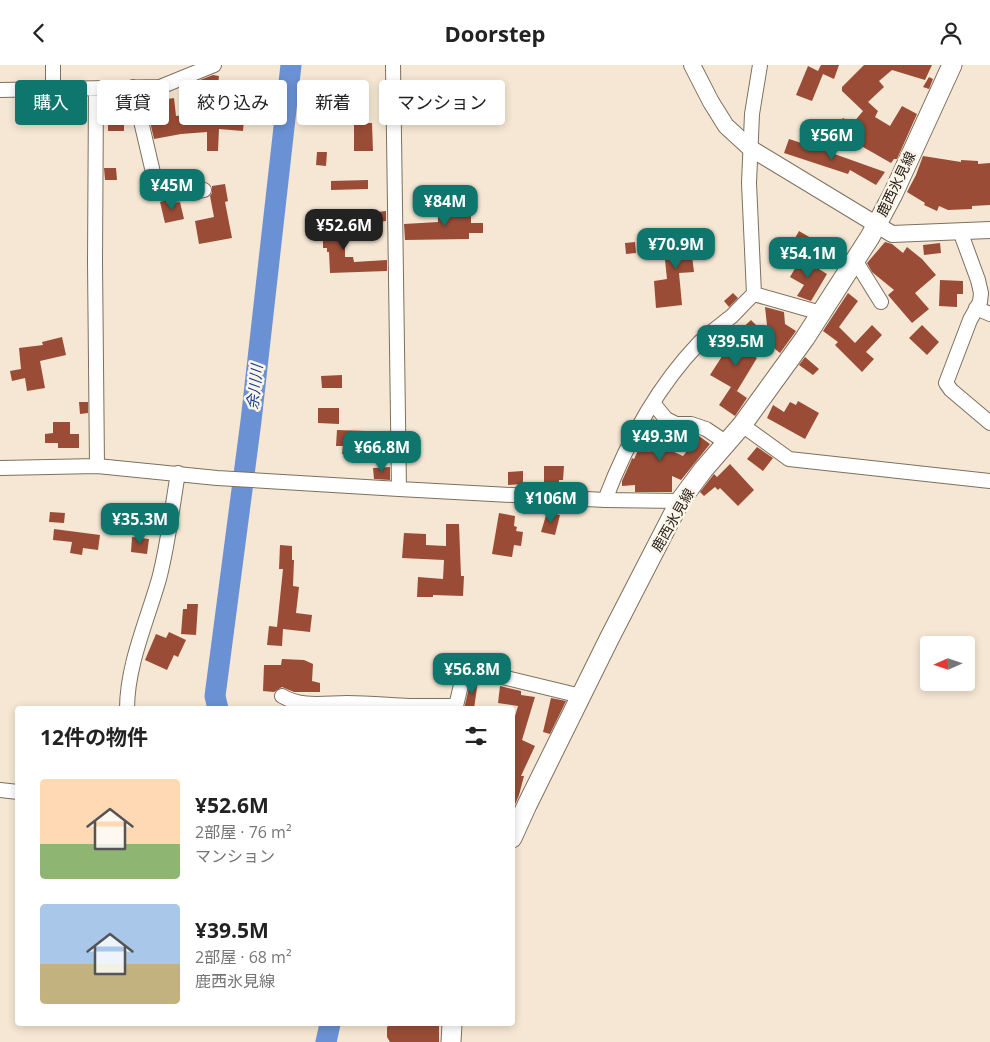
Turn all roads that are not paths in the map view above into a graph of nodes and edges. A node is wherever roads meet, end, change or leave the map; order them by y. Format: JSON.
{"nodes":[{"id":1,"x":53,"y":65,"type":"edge"},
{"id":2,"x":214,"y":65,"type":"edge"},
{"id":3,"x":393,"y":65,"type":"edge"},
{"id":4,"x":692,"y":65,"type":"edge"},
{"id":5,"x":760,"y":65,"type":"edge"},
{"id":6,"x":952,"y":65,"type":"edge"},
{"id":7,"x":53,"y":80,"type":"edge"},
{"id":8,"x":169,"y":83,"type":"edge"},
{"id":9,"x":87,"y":89,"type":"edge"},
{"id":10,"x":96,"y":89,"type":"joint"},
{"id":11,"x":0,"y":90,"type":"edge"},
{"id":12,"x":15,"y":90,"type":"edge"},
{"id":13,"x":142,"y":125,"type":"edge"},
{"id":14,"x":750,"y":148,"type":"junction"},
{"id":15,"x":204,"y":190,"type":"dead end"},
{"id":16,"x":877,"y":224,"type":"junction"},
{"id":17,"x":990,"y":230,"type":"edge"},
{"id":18,"x":960,"y":231,"type":"junction"},
{"id":19,"x":856,"y":260,"type":"junction"},
{"id":20,"x":754,"y":294,"type":"junction"},
{"id":21,"x":881,"y":302,"type":"dead end"},
{"id":22,"x":976,"y":308,"type":"junction"},
{"id":23,"x":821,"y":313,"type":"junction"},
{"id":24,"x":990,"y":314,"type":"edge"},
{"id":25,"x":653,"y":403,"type":"junction"},
{"id":26,"x":990,"y":423,"type":"edge"},
{"id":27,"x":742,"y":425,"type":"junction"},
{"id":28,"x":727,"y":443,"type":"junction"},
{"id":29,"x":97,"y":466,"type":"junction"},
{"id":30,"x":0,"y":469,"type":"edge"},
{"id":31,"x":178,"y":473,"type":"junction"},
{"id":32,"x":990,"y":481,"type":"edge"},
{"id":33,"x":399,"y":489,"type":"junction"},
{"id":34,"x":604,"y":500,"type":"junction"},
{"id":35,"x":680,"y":501,"type":"junction"},
{"id":36,"x":282,"y":696,"type":"dead end"},
{"id":37,"x":581,"y":696,"type":"junction"},
{"id":38,"x":127,"y":706,"type":"edge"},
{"id":39,"x":392,"y":706,"type":"edge"},
{"id":40,"x":456,"y":706,"type":"edge"},
{"id":41,"x":0,"y":790,"type":"edge"},
{"id":42,"x":15,"y":792,"type":"edge"},
{"id":43,"x":515,"y":832,"type":"edge"},
{"id":44,"x":452,"y":1026,"type":"edge"},
{"id":45,"x":451,"y":1042,"type":"edge"}],
"edges":[{"from":1,"to":7,"type":"street"},
{"from":2,"to":8,"type":"street"},
{"from":3,"to":33,"type":"street"},
{"from":4,"to":14,"type":"street"},
{"from":5,"to":14,"type":"street"},
{"from":6,"to":16,"type":"main road","name":"鹿西氷見線"},
{"from":9,"to":10,"type":"street"},
{"from":10,"to":29,"type":"street"},
{"from":11,"to":12,"type":"street"},
{"from":13,"to":15,"type":"street"},
{"from":14,"to":16,"type":"street"},
{"from":14,"to":20,"type":"street"},
{"from":16,"to":18,"type":"street"},
{"from":16,"to":19,"type":"main road","name":"鹿西氷見線"},
{"from":17,"to":18,"type":"street"},
{"from":18,"to":22,"type":"street"},
{"from":19,"to":21,"type":"street"},
{"from":19,"to":23,"type":"main road","name":"鹿西氷見線"},
{"from":20,"to":23,"type":"street"},
{"from":20,"to":25,"type":"street"},
{"from":22,"to":24,"type":"street"},
{"from":22,"to":26,"type":"street"},
{"from":23,"to":27,"type":"main road","name":"鹿西氷見線"},
{"from":25,"to":28,"type":"street"},
{"from":25,"to":34,"type":"street"},
{"from":27,"to":28,"type":"main road","name":"鹿西氷見線"},
{"from":27,"to":32,"type":"street"},
{"from":28,"to":35,"type":"main road","name":"鹿西氷見線"},
{"from":29,"to":30,"type":"street"},
{"from":29,"to":31,"type":"street"},
{"from":31,"to":33,"type":"street"},
{"from":31,"to":38,"type":"street"},
{"from":33,"to":34,"type":"street"},
{"from":34,"to":35,"type":"street"},
{"from":35,"to":37,"type":"main road","name":"鹿西氷見線"},
{"from":36,"to":39,"type":"street"},
{"from":37,"to":40,"type":"street"},
{"from":37,"to":43,"type":"main road","name":"鹿西氷見線"},
{"from":41,"to":42,"type":"street"},
{"from":44,"to":45,"type":"main road"}]}
